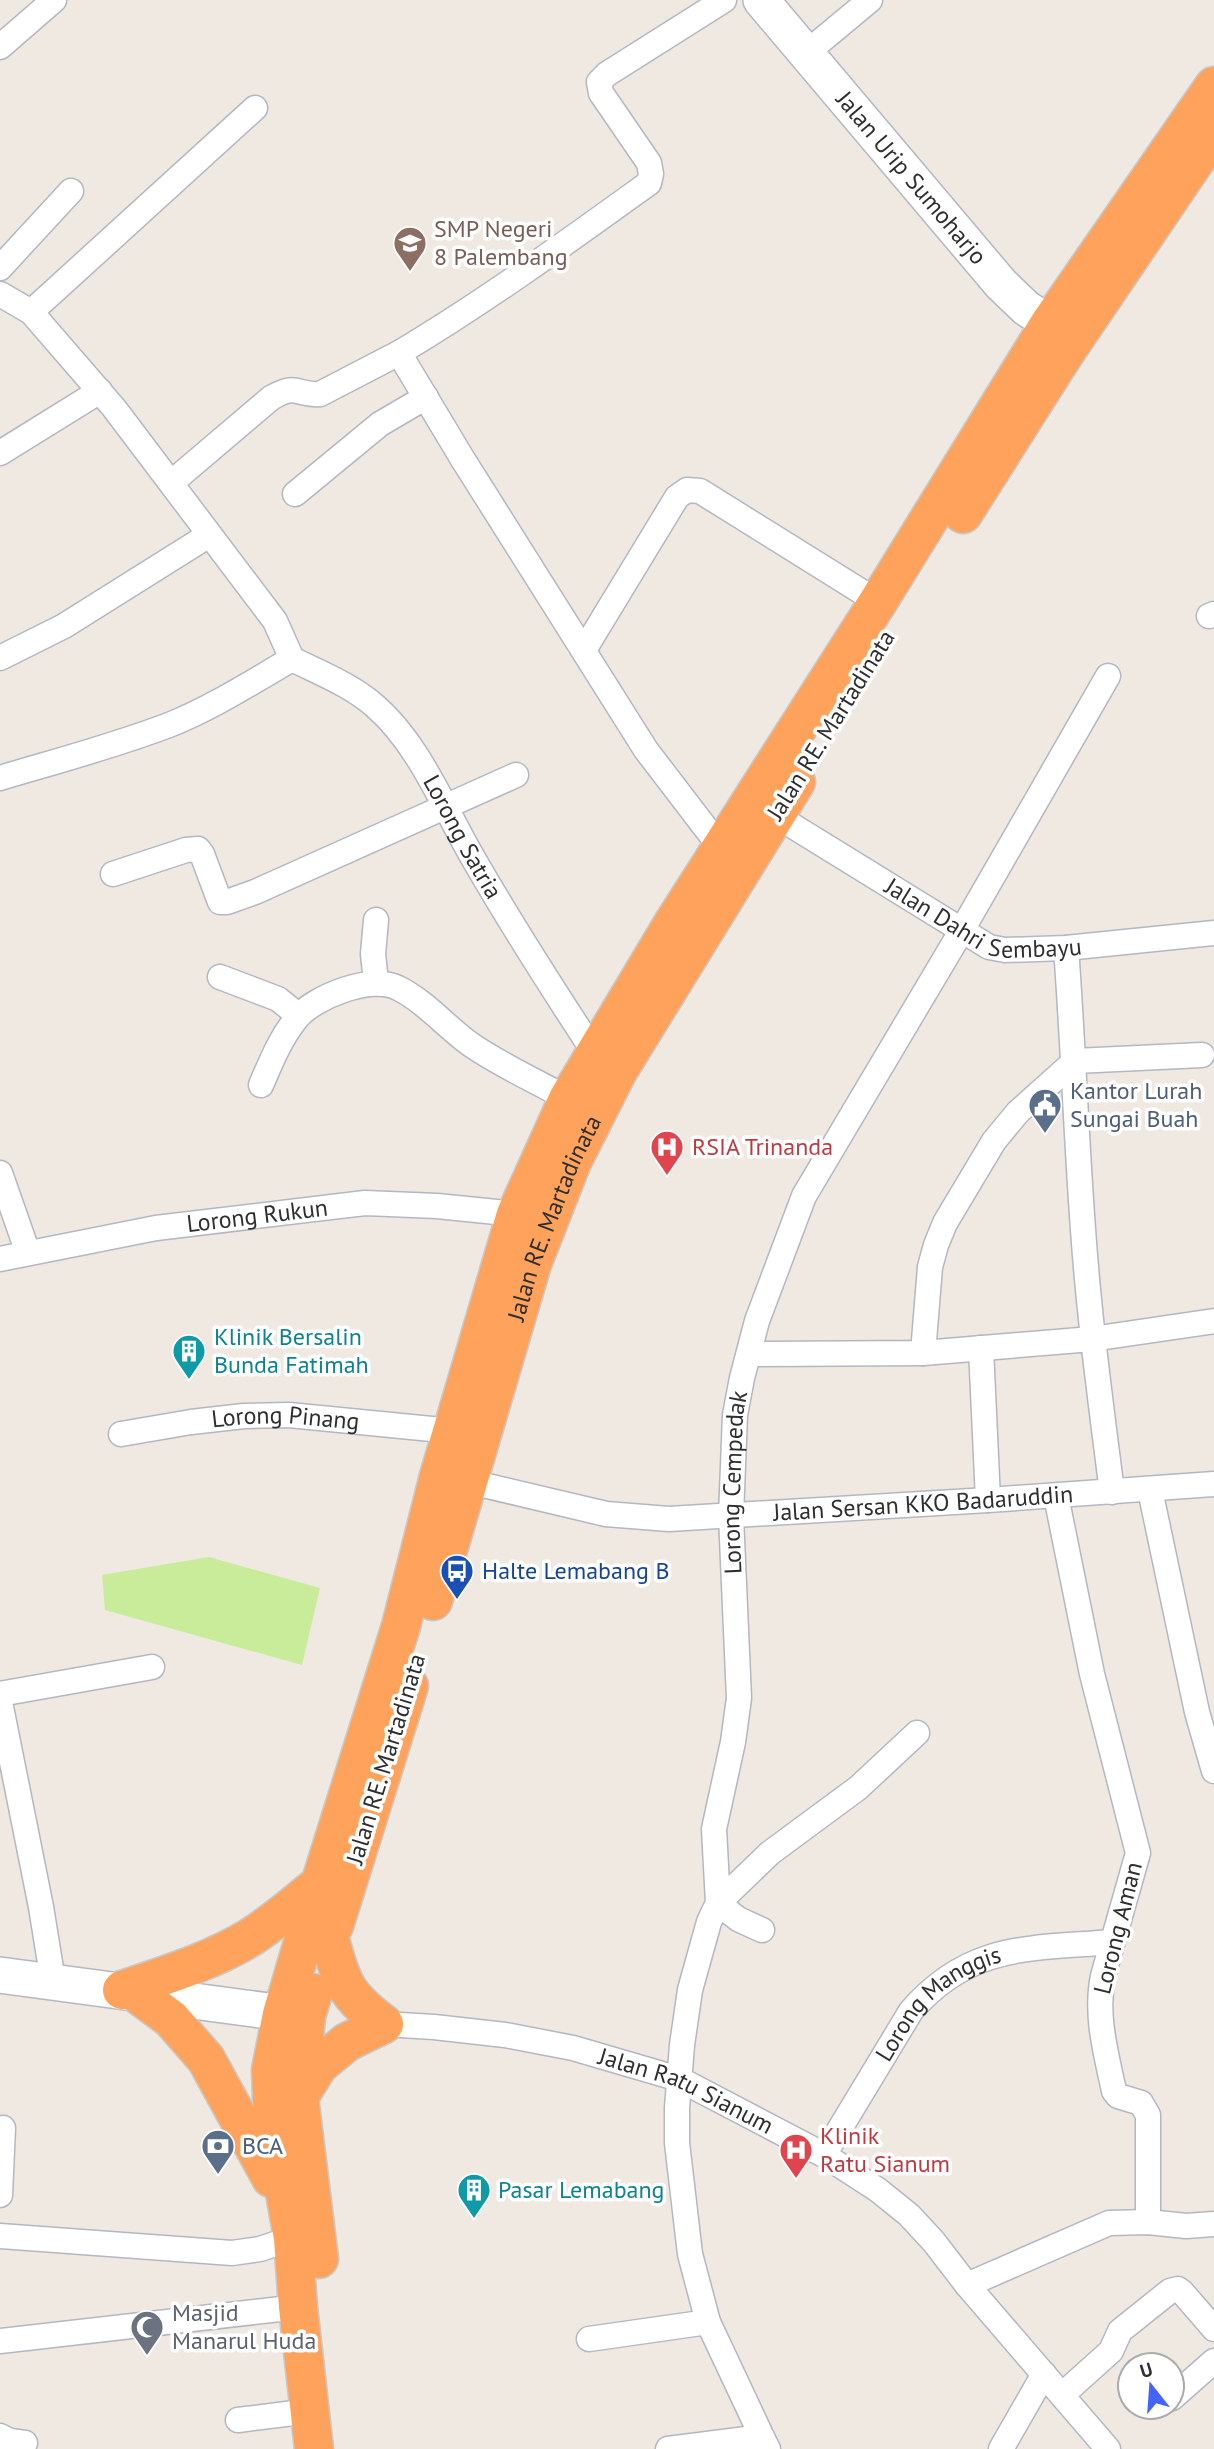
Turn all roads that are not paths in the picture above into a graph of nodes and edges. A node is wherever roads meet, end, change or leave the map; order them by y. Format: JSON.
{"nodes":[{"id":1,"x":54,"y":0,"type":"edge"},
{"id":2,"x":724,"y":0,"type":"edge"},
{"id":3,"x":761,"y":0,"type":"edge"},
{"id":4,"x":870,"y":0,"type":"edge"},
{"id":5,"x":0,"y":47,"type":"edge"},
{"id":6,"x":805,"y":54,"type":"junction"},
{"id":7,"x":1214,"y":86,"type":"edge"},
{"id":8,"x":255,"y":108,"type":"dead end"},
{"id":9,"x":1214,"y":133,"type":"edge"},
{"id":10,"x":71,"y":191,"type":"dead end"},
{"id":11,"x":0,"y":268,"type":"edge"},
{"id":12,"x":0,"y":294,"type":"edge"},
{"id":13,"x":31,"y":312,"type":"junction"},
{"id":14,"x":1062,"y":331,"type":"junction"},
{"id":15,"x":399,"y":353,"type":"junction"},
{"id":16,"x":100,"y":391,"type":"junction"},
{"id":17,"x":426,"y":397,"type":"junction"},
{"id":18,"x":0,"y":453,"type":"edge"},
{"id":19,"x":171,"y":483,"type":"junction"},
{"id":20,"x":295,"y":494,"type":"dead end"},
{"id":21,"x":209,"y":535,"type":"junction"},
{"id":22,"x":878,"y":602,"type":"junction"},
{"id":23,"x":584,"y":650,"type":"junction"},
{"id":24,"x":0,"y":658,"type":"edge"},
{"id":25,"x":292,"y":659,"type":"junction"},
{"id":26,"x":1108,"y":676,"type":"dead end"},
{"id":27,"x":516,"y":775,"type":"dead end"},
{"id":28,"x":0,"y":778,"type":"edge"},
{"id":29,"x":444,"y":808,"type":"junction"},
{"id":30,"x":763,"y":808,"type":"junction"},
{"id":31,"x":721,"y":848,"type":"junction"},
{"id":32,"x":113,"y":874,"type":"dead end"},
{"id":33,"x":376,"y":920,"type":"dead end"},
{"id":34,"x":962,"y":930,"type":"junction"},
{"id":35,"x":1214,"y":933,"type":"edge"},
{"id":36,"x":1066,"y":948,"type":"junction"},
{"id":37,"x":220,"y":977,"type":"dead end"},
{"id":38,"x":376,"y":982,"type":"junction"},
{"id":39,"x":298,"y":1015,"type":"junction"},
{"id":40,"x":594,"y":1052,"type":"junction"},
{"id":41,"x":1202,"y":1055,"type":"dead end"},
{"id":42,"x":1075,"y":1061,"type":"junction"},
{"id":43,"x":261,"y":1085,"type":"dead end"},
{"id":44,"x":568,"y":1099,"type":"junction"},
{"id":45,"x":0,"y":1173,"type":"edge"},
{"id":46,"x":516,"y":1214,"type":"junction"},
{"id":47,"x":28,"y":1253,"type":"junction"},
{"id":48,"x":0,"y":1259,"type":"edge"},
{"id":49,"x":1214,"y":1324,"type":"edge"},
{"id":50,"x":1092,"y":1339,"type":"junction"},
{"id":51,"x":981,"y":1348,"type":"junction"},
{"id":52,"x":923,"y":1353,"type":"junction"},
{"id":53,"x":749,"y":1354,"type":"junction"},
{"id":54,"x":452,"y":1431,"type":"junction"},
{"id":55,"x":121,"y":1434,"type":"dead end"},
{"id":56,"x":454,"y":1478,"type":"junction"},
{"id":57,"x":1214,"y":1484,"type":"edge"},
{"id":58,"x":1150,"y":1490,"type":"junction"},
{"id":59,"x":1112,"y":1492,"type":"junction"},
{"id":60,"x":1056,"y":1496,"type":"junction"},
{"id":61,"x":988,"y":1500,"type":"junction"},
{"id":62,"x":730,"y":1516,"type":"junction"},
{"id":63,"x":152,"y":1667,"type":"dead end"},
{"id":64,"x":0,"y":1695,"type":"edge"},
{"id":65,"x":0,"y":1702,"type":"edge"},
{"id":66,"x":917,"y":1733,"type":"dead end"},
{"id":67,"x":1214,"y":1771,"type":"edge"},
{"id":68,"x":320,"y":1884,"type":"junction"},
{"id":69,"x":718,"y":1903,"type":"junction"},
{"id":70,"x":762,"y":1930,"type":"dead end"},
{"id":71,"x":330,"y":1939,"type":"junction"},
{"id":72,"x":1112,"y":1942,"type":"junction"},
{"id":73,"x":0,"y":1975,"type":"edge"},
{"id":74,"x":53,"y":1981,"type":"junction"},
{"id":75,"x":129,"y":1992,"type":"junction"},
{"id":76,"x":294,"y":2015,"type":"junction"},
{"id":77,"x":384,"y":2024,"type":"junction"},
{"id":78,"x":679,"y":2079,"type":"junction"},
{"id":79,"x":299,"y":2097,"type":"junction"},
{"id":80,"x":3,"y":2128,"type":"dead end"},
{"id":81,"x":824,"y":2155,"type":"junction"},
{"id":82,"x":0,"y":2195,"type":"edge"},
{"id":83,"x":1148,"y":2222,"type":"junction"},
{"id":84,"x":1214,"y":2224,"type":"edge"},
{"id":85,"x":290,"y":2225,"type":"junction"},
{"id":86,"x":0,"y":2235,"type":"edge"},
{"id":87,"x":967,"y":2285,"type":"junction"},
{"id":88,"x":298,"y":2307,"type":"junction"},
{"id":89,"x":708,"y":2322,"type":"junction"},
{"id":90,"x":1214,"y":2329,"type":"edge"},
{"id":91,"x":589,"y":2339,"type":"dead end"},
{"id":92,"x":0,"y":2341,"type":"edge"},
{"id":93,"x":1214,"y":2361,"type":"edge"},
{"id":94,"x":1044,"y":2374,"type":"junction"},
{"id":95,"x":1186,"y":2386,"type":"edge"},
{"id":96,"x":1062,"y":2395,"type":"junction"},
{"id":97,"x":310,"y":2411,"type":"junction"},
{"id":98,"x":238,"y":2420,"type":"dead end"},
{"id":99,"x":1,"y":2429,"type":"edge"},
{"id":100,"x":25,"y":2443,"type":"dead end"},
{"id":101,"x":765,"y":2443,"type":"edge"},
{"id":102,"x":314,"y":2449,"type":"edge"},
{"id":103,"x":337,"y":2449,"type":"edge"},
{"id":104,"x":668,"y":2449,"type":"edge"},
{"id":105,"x":1001,"y":2449,"type":"edge"},
{"id":106,"x":1108,"y":2449,"type":"edge"}],
"edges":[{"from":1,"to":5,"type":"street"},
{"from":2,"to":15,"type":"street"},
{"from":3,"to":6,"type":"street","name":"Jalan Urip Sumoharjo"},
{"from":4,"to":6,"type":"street"},
{"from":6,"to":14,"type":"street","name":"Jalan Urip Sumoharjo"},
{"from":7,"to":14,"type":"highway"},
{"from":8,"to":13,"type":"street"},
{"from":9,"to":14,"type":"highway","name":"Jalan RE. Martadinata"},
{"from":10,"to":11,"type":"street"},
{"from":12,"to":13,"type":"street"},
{"from":13,"to":16,"type":"street"},
{"from":14,"to":22,"type":"highway"},
{"from":14,"to":30,"type":"highway","name":"Jalan RE. Martadinata"},
{"from":15,"to":17,"type":"street"},
{"from":15,"to":19,"type":"street"},
{"from":16,"to":18,"type":"street"},
{"from":16,"to":19,"type":"street"},
{"from":17,"to":20,"type":"street"},
{"from":17,"to":23,"type":"street"},
{"from":19,"to":21,"type":"street"},
{"from":21,"to":24,"type":"street"},
{"from":21,"to":25,"type":"street"},
{"from":22,"to":23,"type":"street"},
{"from":22,"to":30,"type":"highway"},
{"from":23,"to":31,"type":"street"},
{"from":25,"to":28,"type":"street"},
{"from":25,"to":29,"type":"street","name":"Lorong Satria"},
{"from":26,"to":34,"type":"street","name":"Lorong Cempedak"},
{"from":27,"to":29,"type":"street"},
{"from":29,"to":32,"type":"street"},
{"from":29,"to":40,"type":"street","name":"Lorong Satria"},
{"from":30,"to":31,"type":"highway"},
{"from":30,"to":34,"type":"street","name":"Jalan Dahri Sembayu"},
{"from":30,"to":56,"type":"highway","name":"Jalan RE. Martadinata"},
{"from":31,"to":40,"type":"highway"},
{"from":33,"to":38,"type":"street"},
{"from":34,"to":36,"type":"street","name":"Jalan Dahri Sembayu"},
{"from":34,"to":53,"type":"street","name":"Lorong Cempedak"},
{"from":35,"to":36,"type":"street","name":"Jalan Dahri Sembayu"},
{"from":36,"to":42,"type":"street"},
{"from":37,"to":39,"type":"street"},
{"from":38,"to":39,"type":"street"},
{"from":38,"to":44,"type":"street"},
{"from":39,"to":43,"type":"street"},
{"from":40,"to":44,"type":"highway"},
{"from":41,"to":42,"type":"street"},
{"from":42,"to":50,"type":"street"},
{"from":42,"to":52,"type":"street"},
{"from":44,"to":46,"type":"highway"},
{"from":45,"to":47,"type":"street"},
{"from":46,"to":47,"type":"street","name":"Lorong Rukun"},
{"from":46,"to":54,"type":"highway"},
{"from":47,"to":48,"type":"street","name":"Lorong Rukun"},
{"from":49,"to":50,"type":"street"},
{"from":50,"to":51,"type":"street"},
{"from":50,"to":59,"type":"street"},
{"from":51,"to":52,"type":"street"},
{"from":51,"to":61,"type":"street"},
{"from":52,"to":53,"type":"street"},
{"from":53,"to":62,"type":"street","name":"Lorong Cempedak"},
{"from":54,"to":55,"type":"street","name":"Lorong Pinang"},
{"from":54,"to":56,"type":"highway"},
{"from":56,"to":62,"type":"street","name":"Jalan Sersan KKO Badaruddin"},
{"from":56,"to":68,"type":"highway"},
{"from":56,"to":71,"type":"highway","name":"Jalan RE. Martadinata"},
{"from":57,"to":58,"type":"street","name":"Jalan Sersan KKO Badaruddin"},
{"from":58,"to":59,"type":"street","name":"Jalan Sersan KKO Badaruddin"},
{"from":58,"to":67,"type":"street"},
{"from":59,"to":60,"type":"street","name":"Jalan Sersan KKO Badaruddin"},
{"from":60,"to":61,"type":"street","name":"Jalan Sersan KKO Badaruddin"},
{"from":60,"to":72,"type":"street","name":"Lorong Aman"},
{"from":61,"to":62,"type":"street","name":"Jalan Sersan KKO Badaruddin"},
{"from":62,"to":69,"type":"street","name":"Lorong Cempedak"},
{"from":63,"to":64,"type":"street"},
{"from":65,"to":74,"type":"street"},
{"from":66,"to":69,"type":"street"},
{"from":68,"to":75,"type":"highway"},
{"from":68,"to":76,"type":"highway"},
{"from":69,"to":70,"type":"street"},
{"from":69,"to":78,"type":"street","name":"Lorong Cempedak"},
{"from":71,"to":76,"type":"highway","name":"Jalan RE. Martadinata"},
{"from":71,"to":77,"type":"highway"},
{"from":72,"to":81,"type":"street","name":"Lorong Manggis"},
{"from":72,"to":83,"type":"street","name":"Lorong Aman"},
{"from":73,"to":74,"type":"street"},
{"from":74,"to":75,"type":"street"},
{"from":75,"to":76,"type":"street"},
{"from":75,"to":85,"type":"highway"},
{"from":76,"to":79,"type":"highway","name":"Jalan RE. Martadinata"},
{"from":76,"to":85,"type":"highway"},
{"from":77,"to":78,"type":"street","name":"Jalan Ratu Sianum"},
{"from":77,"to":79,"type":"highway"},
{"from":78,"to":81,"type":"street","name":"Jalan Ratu Sianum"},
{"from":78,"to":89,"type":"street","name":"Lorong Cempedak"},
{"from":79,"to":103,"type":"highway","name":"Jalan RE. Martadinata"},
{"from":80,"to":82,"type":"street"},
{"from":81,"to":87,"type":"street","name":"Jalan Ratu Sianum"},
{"from":83,"to":84,"type":"street"},
{"from":83,"to":87,"type":"street"},
{"from":85,"to":86,"type":"street"},
{"from":85,"to":88,"type":"highway"},
{"from":87,"to":94,"type":"street","name":"Jalan Ratu Sianum"},
{"from":88,"to":92,"type":"street"},
{"from":88,"to":97,"type":"highway"},
{"from":89,"to":91,"type":"street"},
{"from":89,"to":101,"type":"street","name":"Lorong Cempedak"},
{"from":90,"to":96,"type":"street"},
{"from":93,"to":95,"type":"street"},
{"from":94,"to":96,"type":"street","name":"Jalan Ratu Sianum"},
{"from":94,"to":105,"type":"street"},
{"from":96,"to":106,"type":"street","name":"Jalan Ratu Sianum"},
{"from":97,"to":98,"type":"street"},
{"from":97,"to":102,"type":"highway"},
{"from":99,"to":100,"type":"street"},
{"from":101,"to":104,"type":"street"}]}
